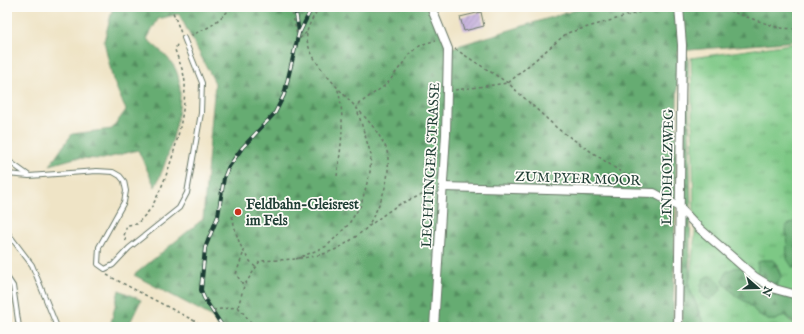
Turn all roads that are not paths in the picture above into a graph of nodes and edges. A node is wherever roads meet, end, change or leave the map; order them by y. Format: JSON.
{"nodes":[{"id":1,"x":431,"y":7,"type":"edge"},
{"id":2,"x":679,"y":7,"type":"edge"},
{"id":3,"x":184,"y":38,"type":"road end"},
{"id":4,"x":7,"y":160,"type":"edge"},
{"id":5,"x":7,"y":174,"type":"edge"},
{"id":6,"x":29,"y":176,"type":"junction"},
{"id":7,"x":443,"y":187,"type":"junction"},
{"id":8,"x":679,"y":207,"type":"junction"},
{"id":9,"x":7,"y":232,"type":"edge"},
{"id":10,"x":7,"y":277,"type":"edge"},
{"id":11,"x":797,"y":295,"type":"edge"},
{"id":12,"x":7,"y":323,"type":"edge"},
{"id":13,"x":8,"y":327,"type":"edge"},
{"id":14,"x":19,"y":327,"type":"edge"},
{"id":15,"x":57,"y":327,"type":"edge"},
{"id":16,"x":434,"y":327,"type":"edge"},
{"id":17,"x":678,"y":327,"type":"edge"}],
"edges":[{"from":1,"to":7,"type":"street","name":"LECHTINGER STRASSE"},
{"from":2,"to":8,"type":"street","name":"LINDHOLZWEG"},
{"from":3,"to":6,"type":"lane"},
{"from":4,"to":6,"type":"lane"},
{"from":5,"to":6,"type":"lane"},
{"from":7,"to":8,"type":"street","name":"ZUM PYER MOOR"},
{"from":7,"to":16,"type":"street","name":"LECHTINGER STRASSE"},
{"from":8,"to":11,"type":"street","name":"ZUM PYER MOOR"},
{"from":8,"to":17,"type":"street","name":"LINDHOLZWEG"},
{"from":9,"to":15,"type":"lane"},
{"from":10,"to":14,"type":"lane"},
{"from":12,"to":13,"type":"lane"}]}
